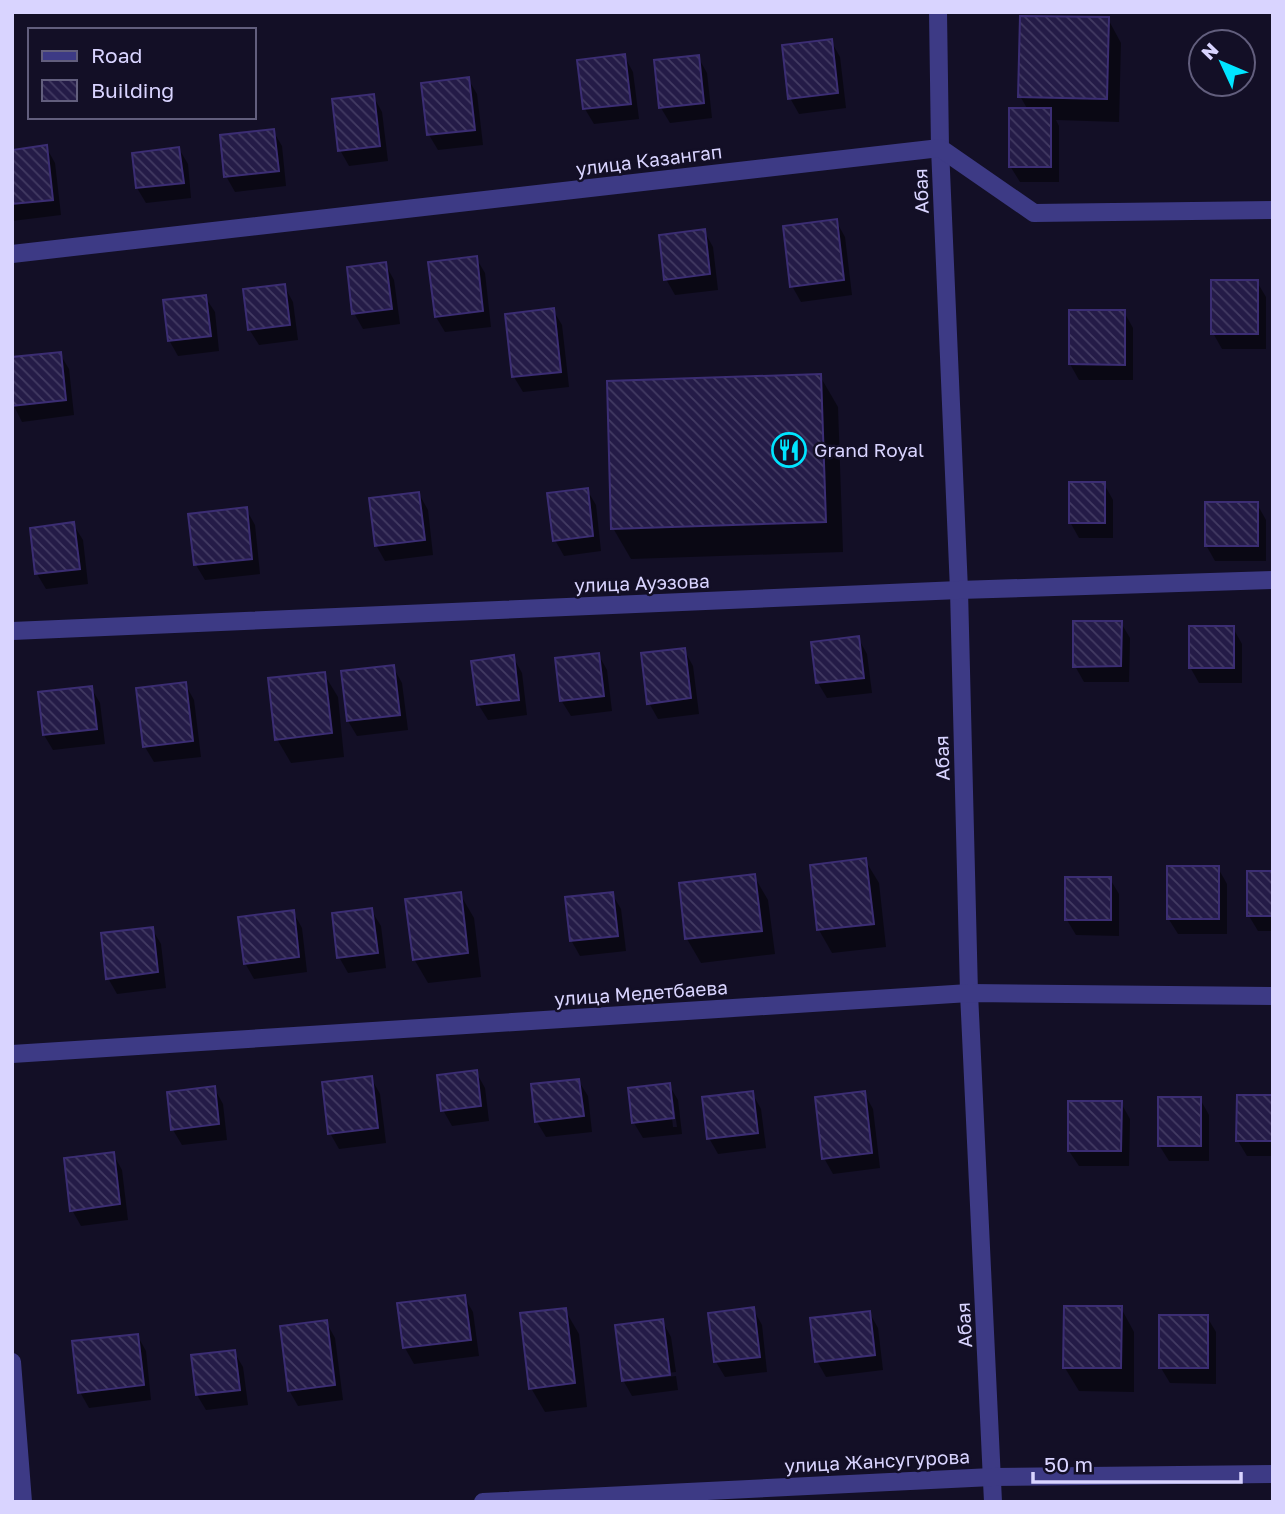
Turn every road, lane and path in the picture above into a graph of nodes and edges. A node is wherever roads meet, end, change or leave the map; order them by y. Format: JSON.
{"nodes":[{"id":1,"x":938,"y":12,"type":"edge"},
{"id":2,"x":940,"y":148,"type":"junction"},
{"id":3,"x":1273,"y":209,"type":"edge"},
{"id":4,"x":12,"y":254,"type":"edge"},
{"id":5,"x":1273,"y":580,"type":"edge"},
{"id":6,"x":959,"y":590,"type":"junction"},
{"id":7,"x":12,"y":631,"type":"edge"},
{"id":8,"x":970,"y":993,"type":"junction"},
{"id":9,"x":1273,"y":996,"type":"edge"},
{"id":10,"x":12,"y":1054,"type":"edge"},
{"id":11,"x":12,"y":1362,"type":"edge"},
{"id":12,"x":1273,"y":1474,"type":"edge"},
{"id":13,"x":992,"y":1477,"type":"junction"},
{"id":14,"x":23,"y":1502,"type":"edge"},
{"id":15,"x":483,"y":1502,"type":"edge"},
{"id":16,"x":993,"y":1502,"type":"edge"}],
"edges":[{"from":1,"to":2,"type":"street","name":"Абая"},
{"from":2,"to":3,"type":"street"},
{"from":2,"to":4,"type":"street","name":"улица Казангап"},
{"from":2,"to":6,"type":"street","name":"Абая"},
{"from":5,"to":6,"type":"street","name":"улица Ауэзова"},
{"from":6,"to":7,"type":"street","name":"улица Ауэзова"},
{"from":6,"to":8,"type":"street","name":"Абая"},
{"from":8,"to":9,"type":"street","name":"улица Медетбаева"},
{"from":8,"to":10,"type":"street","name":"улица Медетбаева"},
{"from":8,"to":13,"type":"street","name":"Абая"},
{"from":11,"to":14,"type":"street"},
{"from":12,"to":13,"type":"street","name":"улица Жансугурова"},
{"from":13,"to":15,"type":"street","name":"улица Жансугурова"},
{"from":13,"to":16,"type":"street","name":"Абая"}]}
